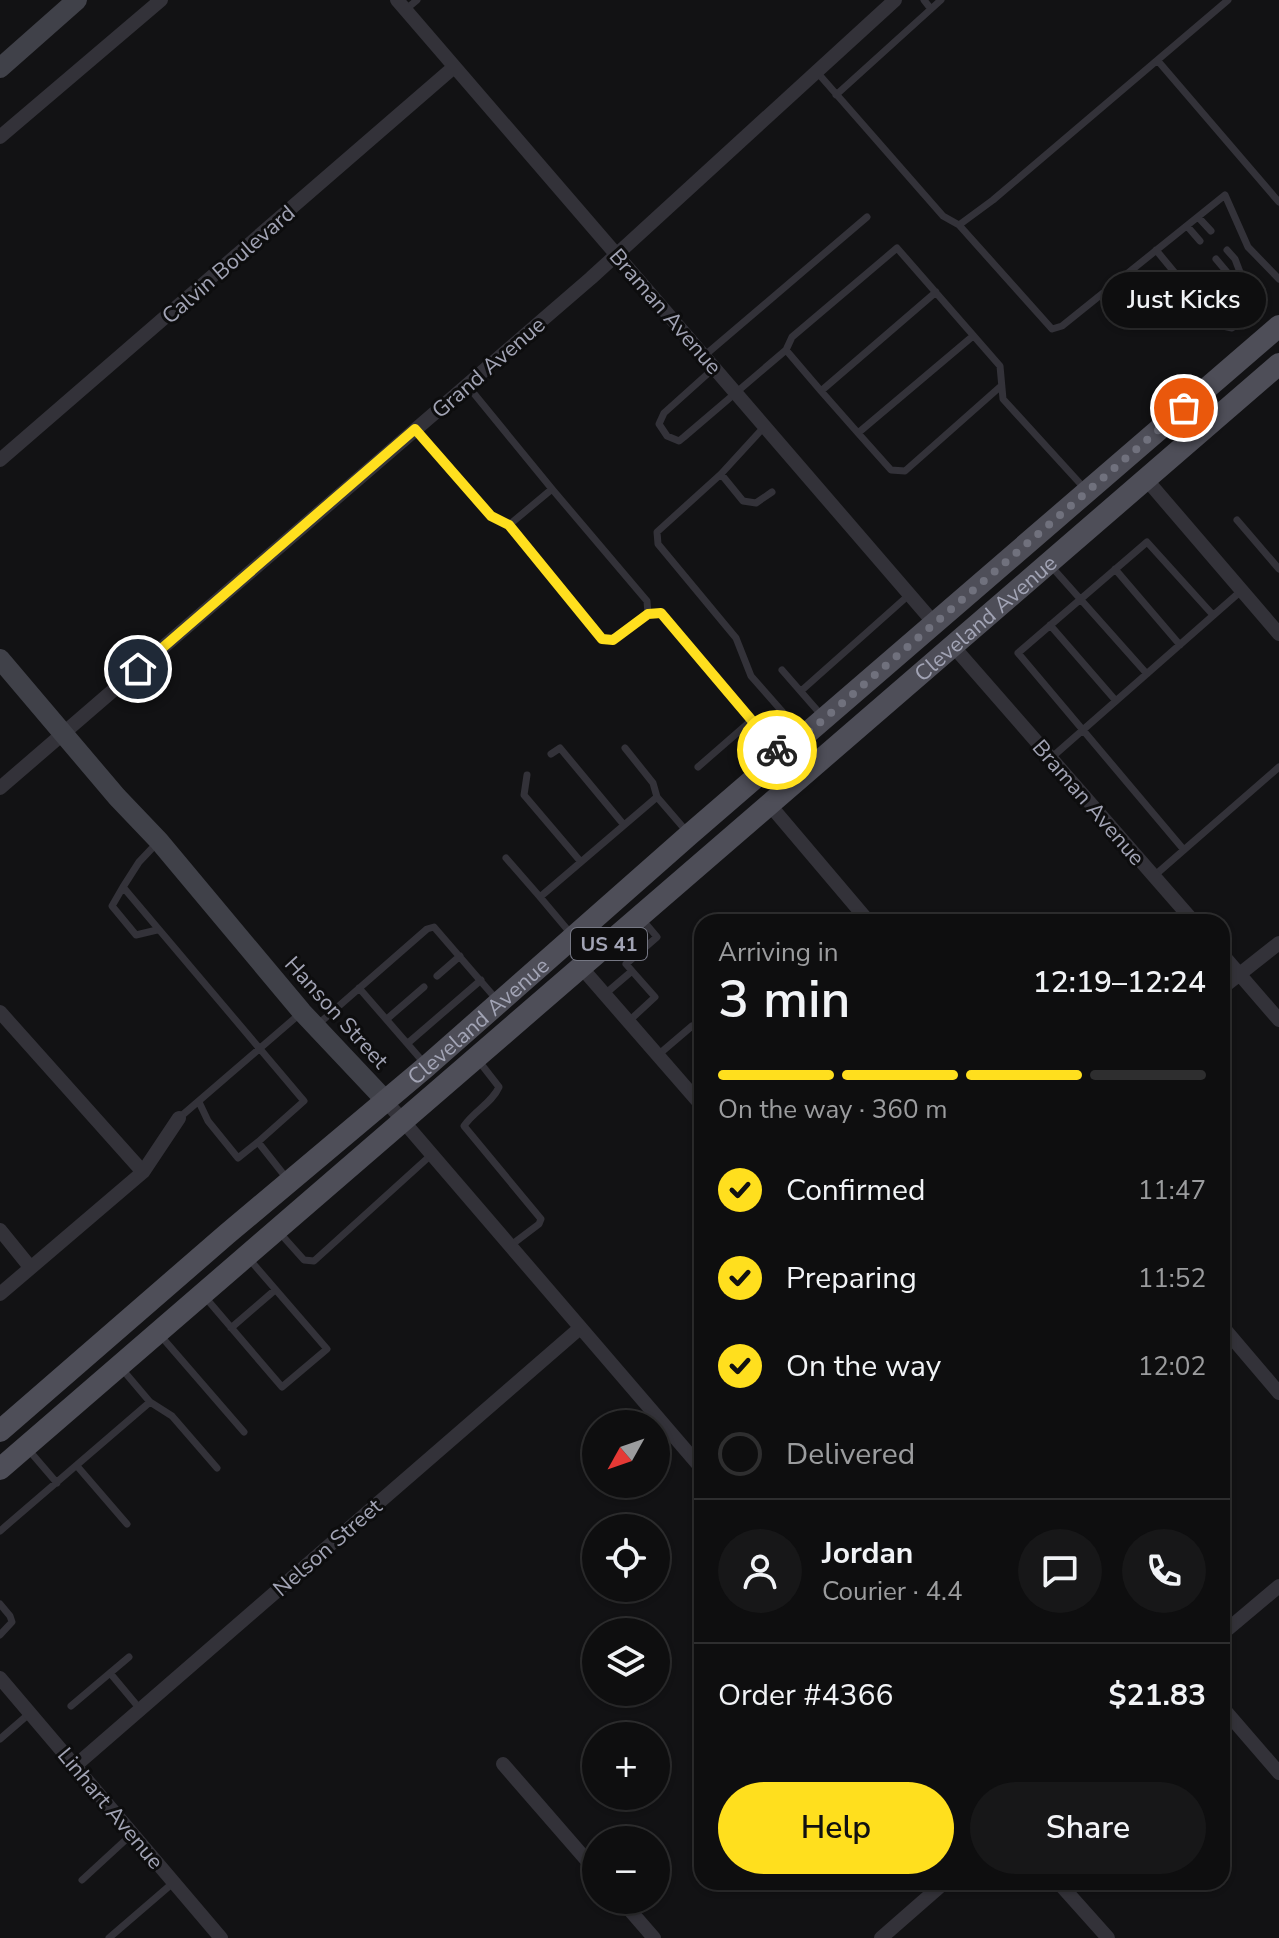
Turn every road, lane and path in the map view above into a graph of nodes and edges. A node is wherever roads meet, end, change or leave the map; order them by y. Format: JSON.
{"nodes":[{"id":1,"x":77,"y":0,"type":"edge"},
{"id":2,"x":161,"y":0,"type":"edge"},
{"id":3,"x":417,"y":0,"type":"edge"},
{"id":4,"x":895,"y":0,"type":"edge"},
{"id":5,"x":924,"y":0,"type":"edge"},
{"id":6,"x":941,"y":0,"type":"edge"},
{"id":7,"x":1228,"y":0,"type":"edge"},
{"id":8,"x":401,"y":5,"type":"edge"},
{"id":9,"x":931,"y":9,"type":"junction"},
{"id":10,"x":1158,"y":61,"type":"junction"},
{"id":11,"x":454,"y":67,"type":"junction"},
{"id":12,"x":0,"y":68,"type":"edge"},
{"id":13,"x":816,"y":71,"type":"junction"},
{"id":14,"x":836,"y":95,"type":"junction"},
{"id":15,"x":0,"y":137,"type":"edge"},
{"id":16,"x":1279,"y":202,"type":"edge"},
{"id":17,"x":867,"y":217,"type":"dead end"},
{"id":18,"x":1198,"y":217,"type":"junction"},
{"id":19,"x":959,"y":225,"type":"junction"},
{"id":20,"x":1187,"y":226,"type":"junction"},
{"id":21,"x":1211,"y":231,"type":"dead end"},
{"id":22,"x":1200,"y":241,"type":"dead end"},
{"id":23,"x":1156,"y":250,"type":"junction"},
{"id":24,"x":1227,"y":250,"type":"dead end"},
{"id":25,"x":617,"y":254,"type":"junction"},
{"id":26,"x":1216,"y":259,"type":"dead end"},
{"id":27,"x":1279,"y":279,"type":"edge"},
{"id":28,"x":1113,"y":284,"type":"junction"},
{"id":29,"x":936,"y":292,"type":"junction"},
{"id":30,"x":1250,"y":299,"type":"junction"},
{"id":31,"x":1139,"y":314,"type":"dead end"},
{"id":32,"x":1279,"y":326,"type":"edge"},
{"id":33,"x":973,"y":336,"type":"junction"},
{"id":34,"x":786,"y":350,"type":"junction"},
{"id":35,"x":704,"y":356,"type":"junction"},
{"id":36,"x":1279,"y":364,"type":"edge"},
{"id":37,"x":715,"y":367,"type":"junction"},
{"id":38,"x":467,"y":385,"type":"junction"},
{"id":39,"x":1001,"y":386,"type":"junction"},
{"id":40,"x":821,"y":391,"type":"junction"},
{"id":41,"x":736,"y":393,"type":"junction"},
{"id":42,"x":765,"y":426,"type":"junction"},
{"id":43,"x":415,"y":429,"type":"junction"},
{"id":44,"x":858,"y":433,"type":"junction"},
{"id":45,"x":0,"y":460,"type":"edge"},
{"id":46,"x":721,"y":474,"type":"junction"},
{"id":47,"x":1146,"y":479,"type":"junction"},
{"id":48,"x":552,"y":489,"type":"junction"},
{"id":49,"x":772,"y":492,"type":"dead end"},
{"id":50,"x":1087,"y":492,"type":"junction"},
{"id":51,"x":1237,"y":520,"type":"dead end"},
{"id":52,"x":509,"y":525,"type":"junction"},
{"id":53,"x":1049,"y":563,"type":"junction"},
{"id":54,"x":1115,"y":569,"type":"junction"},
{"id":55,"x":1279,"y":569,"type":"edge"},
{"id":56,"x":985,"y":580,"type":"junction"},
{"id":57,"x":1241,"y":591,"type":"junction"},
{"id":58,"x":910,"y":594,"type":"junction"},
{"id":59,"x":1081,"y":599,"type":"junction"},
{"id":60,"x":648,"y":614,"type":"junction"},
{"id":61,"x":1213,"y":615,"type":"junction"},
{"id":62,"x":934,"y":623,"type":"junction"},
{"id":63,"x":1050,"y":625,"type":"junction"},
{"id":64,"x":1279,"y":633,"type":"edge"},
{"id":65,"x":1180,"y":645,"type":"junction"},
{"id":66,"x":953,"y":646,"type":"junction"},
{"id":67,"x":0,"y":659,"type":"edge"},
{"id":68,"x":782,"y":670,"type":"dead end"},
{"id":69,"x":1147,"y":674,"type":"junction"},
{"id":70,"x":903,"y":689,"type":"junction"},
{"id":71,"x":801,"y":691,"type":"junction"},
{"id":72,"x":1116,"y":701,"type":"junction"},
{"id":73,"x":824,"y":719,"type":"junction"},
{"id":74,"x":752,"y":720,"type":"junction"},
{"id":75,"x":1083,"y":730,"type":"junction"},
{"id":76,"x":64,"y":734,"type":"junction"},
{"id":77,"x":803,"y":736,"type":"junction"},
{"id":78,"x":625,"y":748,"type":"dead end"},
{"id":79,"x":551,"y":754,"type":"dead end"},
{"id":80,"x":781,"y":755,"type":"junction"},
{"id":81,"x":1051,"y":758,"type":"junction"},
{"id":82,"x":698,"y":767,"type":"dead end"},
{"id":83,"x":1279,"y":767,"type":"edge"},
{"id":84,"x":527,"y":775,"type":"dead end"},
{"id":85,"x":0,"y":788,"type":"edge"},
{"id":86,"x":657,"y":797,"type":"junction"},
{"id":87,"x":769,"y":804,"type":"junction"},
{"id":88,"x":624,"y":825,"type":"junction"},
{"id":89,"x":689,"y":835,"type":"junction"},
{"id":90,"x":159,"y":841,"type":"junction"},
{"id":91,"x":1184,"y":850,"type":"junction"},
{"id":92,"x":506,"y":858,"type":"dead end"},
{"id":93,"x":581,"y":862,"type":"junction"},
{"id":94,"x":1154,"y":876,"type":"junction"},
{"id":95,"x":123,"y":887,"type":"junction"},
{"id":96,"x":540,"y":897,"type":"junction"},
{"id":97,"x":862,"y":914,"type":"edge"},
{"id":98,"x":1187,"y":914,"type":"edge"},
{"id":99,"x":640,"y":916,"type":"junction"},
{"id":100,"x":157,"y":930,"type":"junction"},
{"id":101,"x":573,"y":936,"type":"junction"},
{"id":102,"x":1279,"y":943,"type":"edge"},
{"id":103,"x":460,"y":956,"type":"junction"},
{"id":104,"x":1230,"y":963,"type":"edge"},
{"id":105,"x":581,"y":967,"type":"junction"},
{"id":106,"x":632,"y":971,"type":"junction"},
{"id":107,"x":1239,"y":974,"type":"junction"},
{"id":108,"x":442,"y":975,"type":"dead end"},
{"id":109,"x":481,"y":980,"type":"junction"},
{"id":110,"x":1230,"y":981,"type":"edge"},
{"id":111,"x":359,"y":988,"type":"junction"},
{"id":112,"x":424,"y":990,"type":"dead end"},
{"id":113,"x":605,"y":994,"type":"junction"},
{"id":114,"x":499,"y":1002,"type":"junction"},
{"id":115,"x":0,"y":1012,"type":"edge"},
{"id":116,"x":387,"y":1019,"type":"junction"},
{"id":117,"x":309,"y":1020,"type":"junction"},
{"id":118,"x":1279,"y":1020,"type":"edge"},
{"id":119,"x":629,"y":1021,"type":"junction"},
{"id":120,"x":694,"y":1028,"type":"edge"},
{"id":121,"x":408,"y":1043,"type":"junction"},
{"id":122,"x":259,"y":1049,"type":"junction"},
{"id":123,"x":658,"y":1055,"type":"junction"},
{"id":124,"x":477,"y":1059,"type":"junction"},
{"id":125,"x":427,"y":1066,"type":"junction"},
{"id":126,"x":694,"y":1097,"type":"edge"},
{"id":127,"x":385,"y":1100,"type":"junction"},
{"id":128,"x":199,"y":1102,"type":"junction"},
{"id":129,"x":179,"y":1118,"type":"joint"},
{"id":130,"x":403,"y":1122,"type":"junction"},
{"id":131,"x":258,"y":1142,"type":"junction"},
{"id":132,"x":431,"y":1155,"type":"junction"},
{"id":133,"x":143,"y":1172,"type":"junction"},
{"id":134,"x":290,"y":1182,"type":"junction"},
{"id":135,"x":0,"y":1230,"type":"edge"},
{"id":136,"x":278,"y":1231,"type":"junction"},
{"id":137,"x":510,"y":1246,"type":"junction"},
{"id":138,"x":247,"y":1257,"type":"junction"},
{"id":139,"x":30,"y":1267,"type":"junction"},
{"id":140,"x":275,"y":1290,"type":"junction"},
{"id":141,"x":0,"y":1294,"type":"edge"},
{"id":142,"x":203,"y":1295,"type":"junction"},
{"id":143,"x":231,"y":1328,"type":"junction"},
{"id":144,"x":580,"y":1328,"type":"junction"},
{"id":145,"x":159,"y":1334,"type":"junction"},
{"id":146,"x":1230,"y":1335,"type":"edge"},
{"id":147,"x":120,"y":1367,"type":"junction"},
{"id":148,"x":1279,"y":1393,"type":"edge"},
{"id":149,"x":150,"y":1402,"type":"junction"},
{"id":150,"x":0,"y":1431,"type":"edge"},
{"id":151,"x":244,"y":1432,"type":"dead end"},
{"id":152,"x":26,"y":1447,"type":"junction"},
{"id":153,"x":694,"y":1460,"type":"edge"},
{"id":154,"x":77,"y":1466,"type":"junction"},
{"id":155,"x":217,"y":1468,"type":"dead end"},
{"id":156,"x":0,"y":1469,"type":"edge"},
{"id":157,"x":57,"y":1483,"type":"junction"},
{"id":158,"x":127,"y":1524,"type":"dead end"},
{"id":159,"x":0,"y":1531,"type":"edge"},
{"id":160,"x":1279,"y":1586,"type":"edge"},
{"id":161,"x":0,"y":1604,"type":"edge"},
{"id":162,"x":1230,"y":1627,"type":"edge"},
{"id":163,"x":0,"y":1635,"type":"edge"},
{"id":164,"x":129,"y":1657,"type":"dead end"},
{"id":165,"x":110,"y":1673,"type":"junction"},
{"id":166,"x":0,"y":1678,"type":"edge"},
{"id":167,"x":71,"y":1706,"type":"dead end"},
{"id":168,"x":140,"y":1709,"type":"junction"},
{"id":169,"x":30,"y":1713,"type":"junction"},
{"id":170,"x":1230,"y":1716,"type":"edge"},
{"id":171,"x":0,"y":1739,"type":"edge"},
{"id":172,"x":503,"y":1764,"type":"dead end"},
{"id":173,"x":75,"y":1766,"type":"junction"},
{"id":174,"x":1279,"y":1773,"type":"edge"},
{"id":175,"x":132,"y":1834,"type":"junction"},
{"id":176,"x":582,"y":1855,"type":"edge"},
{"id":177,"x":82,"y":1880,"type":"dead end"},
{"id":178,"x":174,"y":1882,"type":"junction"},
{"id":179,"x":936,"y":1890,"type":"edge"},
{"id":180,"x":1065,"y":1890,"type":"edge"},
{"id":181,"x":633,"y":1914,"type":"edge"},
{"id":182,"x":109,"y":1938,"type":"edge"},
{"id":183,"x":221,"y":1938,"type":"edge"},
{"id":184,"x":654,"y":1938,"type":"edge"},
{"id":185,"x":881,"y":1938,"type":"edge"},
{"id":186,"x":1108,"y":1938,"type":"edge"}],
"edges":[{"from":1,"to":12,"type":"street"},
{"from":2,"to":15,"type":"street"},
{"from":3,"to":8,"type":"lane"},
{"from":4,"to":13,"type":"street","name":"Grand Avenue"},
{"from":5,"to":9,"type":"lane"},
{"from":6,"to":9,"type":"lane"},
{"from":7,"to":10,"type":"lane"},
{"from":8,"to":11,"type":"street","name":"Braman Avenue"},
{"from":9,"to":14,"type":"lane"},
{"from":10,"to":16,"type":"lane"},
{"from":10,"to":19,"type":"lane"},
{"from":11,"to":25,"type":"street","name":"Braman Avenue"},
{"from":11,"to":45,"type":"street","name":"Calvin Boulevard"},
{"from":13,"to":14,"type":"lane"},
{"from":13,"to":25,"type":"street","name":"Grand Avenue"},
{"from":14,"to":19,"type":"lane"},
{"from":17,"to":35,"type":"lane"},
{"from":18,"to":20,"type":"lane"},
{"from":18,"to":21,"type":"lane"},
{"from":18,"to":27,"type":"lane"},
{"from":19,"to":28,"type":"lane"},
{"from":20,"to":22,"type":"lane"},
{"from":20,"to":23,"type":"lane"},
{"from":23,"to":28,"type":"lane"},
{"from":23,"to":30,"type":"lane"},
{"from":24,"to":30,"type":"lane"},
{"from":25,"to":35,"type":"street","name":"Braman Avenue"},
{"from":25,"to":38,"type":"street","name":"Grand Avenue"},
{"from":26,"to":30,"type":"lane"},
{"from":28,"to":31,"type":"lane"},
{"from":29,"to":33,"type":"lane"},
{"from":29,"to":34,"type":"lane"},
{"from":29,"to":40,"type":"lane"},
{"from":32,"to":50,"type":"main road","name":"Cleveland Avenue","number":"US 41"},
{"from":33,"to":39,"type":"lane"},
{"from":33,"to":44,"type":"lane"},
{"from":34,"to":40,"type":"lane"},
{"from":34,"to":41,"type":"lane"},
{"from":35,"to":37,"type":"street","name":"Braman Avenue"},
{"from":36,"to":47,"type":"main road","name":"Cleveland Avenue","number":"US 41"},
{"from":37,"to":41,"type":"street","name":"Braman Avenue"},
{"from":37,"to":41,"type":"lane"},
{"from":38,"to":43,"type":"street","name":"Grand Avenue"},
{"from":38,"to":48,"type":"lane"},
{"from":39,"to":44,"type":"lane"},
{"from":39,"to":50,"type":"lane"},
{"from":40,"to":44,"type":"lane"},
{"from":41,"to":42,"type":"street","name":"Braman Avenue"},
{"from":42,"to":46,"type":"lane"},
{"from":42,"to":58,"type":"street","name":"Braman Avenue"},
{"from":43,"to":52,"type":"lane"},
{"from":43,"to":76,"type":"street","name":"Grand Avenue"},
{"from":46,"to":49,"type":"lane"},
{"from":46,"to":77,"type":"lane"},
{"from":47,"to":53,"type":"main road","name":"Cleveland Avenue","number":"US 41"},
{"from":47,"to":57,"type":"street"},
{"from":48,"to":52,"type":"lane"},
{"from":48,"to":60,"type":"lane"},
{"from":50,"to":56,"type":"main road","name":"Cleveland Avenue","number":"US 41"},
{"from":51,"to":55,"type":"lane"},
{"from":52,"to":60,"type":"lane"},
{"from":53,"to":59,"type":"lane"},
{"from":53,"to":66,"type":"main road","name":"Cleveland Avenue","number":"US 41"},
{"from":54,"to":59,"type":"lane"},
{"from":54,"to":61,"type":"lane"},
{"from":54,"to":65,"type":"lane"},
{"from":56,"to":62,"type":"main road","name":"Cleveland Avenue","number":"US 41"},
{"from":56,"to":66,"type":"main road"},
{"from":57,"to":61,"type":"lane"},
{"from":57,"to":64,"type":"street"},
{"from":58,"to":62,"type":"street","name":"Braman Avenue"},
{"from":58,"to":71,"type":"lane"},
{"from":59,"to":63,"type":"lane"},
{"from":59,"to":69,"type":"lane"},
{"from":60,"to":74,"type":"lane"},
{"from":61,"to":65,"type":"lane"},
{"from":62,"to":70,"type":"main road"},
{"from":62,"to":73,"type":"main road","name":"Cleveland Avenue","number":"US 41"},
{"from":63,"to":72,"type":"lane"},
{"from":63,"to":75,"type":"lane"},
{"from":65,"to":69,"type":"lane"},
{"from":66,"to":70,"type":"main road","name":"Cleveland Avenue","number":"US 41"},
{"from":66,"to":81,"type":"street","name":"Braman Avenue"},
{"from":67,"to":76,"type":"street","name":"Hanson Street"},
{"from":68,"to":71,"type":"lane"},
{"from":69,"to":72,"type":"lane"},
{"from":70,"to":87,"type":"main road","name":"Cleveland Avenue","number":"US 41"},
{"from":71,"to":73,"type":"lane"},
{"from":72,"to":75,"type":"lane"},
{"from":73,"to":77,"type":"main road","name":"Cleveland Avenue","number":"US 41"},
{"from":74,"to":80,"type":"lane"},
{"from":74,"to":82,"type":"lane"},
{"from":75,"to":81,"type":"lane"},
{"from":75,"to":91,"type":"lane"},
{"from":76,"to":85,"type":"street","name":"Grand Avenue"},
{"from":76,"to":90,"type":"street","name":"Hanson Street"},
{"from":77,"to":80,"type":"main road","name":"Cleveland Avenue","number":"US 41"},
{"from":78,"to":86,"type":"lane"},
{"from":79,"to":88,"type":"lane"},
{"from":80,"to":89,"type":"main road","name":"Cleveland Avenue","number":"US 41"},
{"from":81,"to":94,"type":"street","name":"Braman Avenue"},
{"from":83,"to":91,"type":"lane"},
{"from":84,"to":93,"type":"lane"},
{"from":86,"to":88,"type":"lane"},
{"from":86,"to":89,"type":"lane"},
{"from":87,"to":97,"type":"street"},
{"from":87,"to":99,"type":"main road","name":"Cleveland Avenue","number":"US 41"},
{"from":88,"to":93,"type":"lane"},
{"from":89,"to":101,"type":"main road","name":"Cleveland Avenue","number":"US 41"},
{"from":90,"to":95,"type":"lane"},
{"from":90,"to":117,"type":"street","name":"Hanson Street"},
{"from":91,"to":94,"type":"lane"},
{"from":92,"to":96,"type":"lane"},
{"from":93,"to":96,"type":"lane"},
{"from":94,"to":98,"type":"street","name":"Braman Avenue"},
{"from":95,"to":100,"type":"lane"},
{"from":95,"to":100,"type":"lane"},
{"from":96,"to":101,"type":"lane"},
{"from":99,"to":105,"type":"main road","name":"Cleveland Avenue","number":"US 41"},
{"from":99,"to":106,"type":"lane"},
{"from":100,"to":122,"type":"lane"},
{"from":101,"to":114,"type":"main road","name":"Cleveland Avenue","number":"US 41"},
{"from":102,"to":107,"type":"street"},
{"from":103,"to":108,"type":"lane"},
{"from":103,"to":109,"type":"lane"},
{"from":103,"to":111,"type":"lane"},
{"from":104,"to":107,"type":"street"},
{"from":105,"to":113,"type":"street"},
{"from":105,"to":124,"type":"main road","name":"Cleveland Avenue","number":"US 41"},
{"from":106,"to":113,"type":"lane"},
{"from":106,"to":119,"type":"lane"},
{"from":107,"to":110,"type":"street"},
{"from":107,"to":118,"type":"street"},
{"from":109,"to":114,"type":"lane"},
{"from":109,"to":121,"type":"lane"},
{"from":111,"to":116,"type":"lane"},
{"from":111,"to":117,"type":"lane"},
{"from":112,"to":116,"type":"lane"},
{"from":113,"to":119,"type":"street"},
{"from":114,"to":125,"type":"main road","name":"Cleveland Avenue","number":"US 41"},
{"from":115,"to":133,"type":"street"},
{"from":116,"to":121,"type":"lane"},
{"from":117,"to":122,"type":"lane"},
{"from":117,"to":127,"type":"street","name":"Hanson Street"},
{"from":119,"to":123,"type":"street"},
{"from":120,"to":123,"type":"lane"},
{"from":121,"to":125,"type":"lane"},
{"from":122,"to":128,"type":"lane"},
{"from":122,"to":131,"type":"lane"},
{"from":123,"to":126,"type":"street"},
{"from":124,"to":130,"type":"main road","name":"Cleveland Avenue","number":"US 41"},
{"from":124,"to":137,"type":"lane"},
{"from":125,"to":127,"type":"main road","name":"Cleveland Avenue","number":"US 41"},
{"from":127,"to":130,"type":"street","name":"Hanson Street"},
{"from":127,"to":134,"type":"main road","name":"Cleveland Avenue","number":"US 41"},
{"from":128,"to":129,"type":"lane"},
{"from":128,"to":131,"type":"lane"},
{"from":129,"to":133,"type":"street"},
{"from":130,"to":132,"type":"street","name":"Hanson Street"},
{"from":130,"to":136,"type":"main road","name":"Cleveland Avenue","number":"US 41"},
{"from":131,"to":134,"type":"lane"},
{"from":132,"to":136,"type":"lane"},
{"from":132,"to":137,"type":"street","name":"Hanson Street"},
{"from":133,"to":139,"type":"street"},
{"from":134,"to":150,"type":"main road","name":"Cleveland Avenue","number":"US 41"},
{"from":135,"to":139,"type":"street"},
{"from":136,"to":138,"type":"main road","name":"Cleveland Avenue","number":"US 41"},
{"from":137,"to":144,"type":"street","name":"Hanson Street"},
{"from":138,"to":140,"type":"lane"},
{"from":138,"to":142,"type":"main road","name":"Cleveland Avenue","number":"US 41"},
{"from":139,"to":141,"type":"street"},
{"from":140,"to":143,"type":"lane"},
{"from":140,"to":143,"type":"lane"},
{"from":142,"to":143,"type":"lane"},
{"from":142,"to":145,"type":"main road","name":"Cleveland Avenue","number":"US 41"},
{"from":144,"to":153,"type":"street","name":"Hanson Street"},
{"from":144,"to":168,"type":"street","name":"Nelson Street"},
{"from":145,"to":147,"type":"main road","name":"Cleveland Avenue","number":"US 41"},
{"from":145,"to":151,"type":"lane"},
{"from":146,"to":148,"type":"street"},
{"from":147,"to":149,"type":"lane"},
{"from":147,"to":152,"type":"main road","name":"Cleveland Avenue","number":"US 41"},
{"from":149,"to":154,"type":"lane"},
{"from":149,"to":155,"type":"lane"},
{"from":152,"to":156,"type":"main road","name":"Cleveland Avenue","number":"US 41"},
{"from":152,"to":157,"type":"lane"},
{"from":154,"to":157,"type":"lane"},
{"from":154,"to":158,"type":"lane"},
{"from":157,"to":159,"type":"lane"},
{"from":160,"to":162,"type":"street"},
{"from":161,"to":163,"type":"lane"},
{"from":164,"to":165,"type":"lane"},
{"from":165,"to":167,"type":"lane"},
{"from":165,"to":168,"type":"lane"},
{"from":166,"to":169,"type":"street","name":"Linhart Avenue"},
{"from":168,"to":173,"type":"street","name":"Nelson Street"},
{"from":169,"to":171,"type":"lane"},
{"from":169,"to":173,"type":"street","name":"Linhart Avenue"},
{"from":170,"to":174,"type":"street"},
{"from":172,"to":176,"type":"street"},
{"from":173,"to":175,"type":"street","name":"Linhart Avenue"},
{"from":175,"to":177,"type":"lane"},
{"from":175,"to":178,"type":"street","name":"Linhart Avenue"},
{"from":178,"to":182,"type":"lane"},
{"from":178,"to":183,"type":"street","name":"Linhart Avenue"},
{"from":179,"to":185,"type":"street"},
{"from":180,"to":186,"type":"street"},
{"from":181,"to":184,"type":"street"}]}
